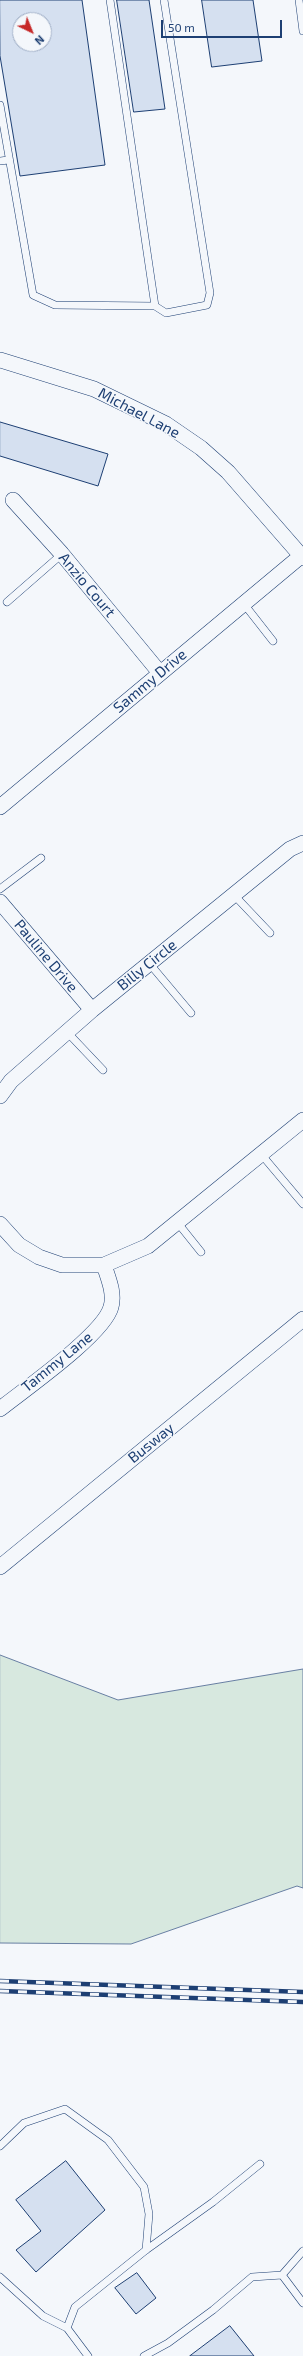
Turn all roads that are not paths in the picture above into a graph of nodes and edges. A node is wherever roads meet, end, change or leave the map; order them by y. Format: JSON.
{"nodes":[{"id":1,"x":110,"y":0,"type":"edge"},
{"id":2,"x":164,"y":0,"type":"edge"},
{"id":3,"x":299,"y":0,"type":"edge"},
{"id":4,"x":303,"y":31,"type":"edge"},
{"id":5,"x":0,"y":105,"type":"edge"},
{"id":6,"x":8,"y":160,"type":"junction"},
{"id":7,"x":0,"y":161,"type":"edge"},
{"id":8,"x":155,"y":306,"type":"junction"},
{"id":9,"x":0,"y":360,"type":"edge"},
{"id":10,"x":13,"y":500,"type":"dead end"},
{"id":11,"x":62,"y":554,"type":"junction"},
{"id":12,"x":302,"y":557,"type":"edge"},
{"id":13,"x":7,"y":602,"type":"dead end"},
{"id":14,"x":244,"y":604,"type":"junction"},
{"id":15,"x":273,"y":641,"type":"dead end"},
{"id":16,"x":160,"y":673,"type":"junction"},
{"id":17,"x":0,"y":807,"type":"edge"},
{"id":18,"x":303,"y":843,"type":"edge"},
{"id":19,"x":41,"y":858,"type":"dead end"},
{"id":20,"x":0,"y":889,"type":"edge"},
{"id":21,"x":234,"y":895,"type":"junction"},
{"id":22,"x":0,"y":902,"type":"edge"},
{"id":23,"x":270,"y":933,"type":"dead end"},
{"id":24,"x":149,"y":963,"type":"junction"},
{"id":25,"x":92,"y":1010,"type":"junction"},
{"id":26,"x":191,"y":1013,"type":"dead end"},
{"id":27,"x":67,"y":1032,"type":"junction"},
{"id":28,"x":103,"y":1070,"type":"dead end"},
{"id":29,"x":0,"y":1096,"type":"edge"},
{"id":30,"x":303,"y":1120,"type":"edge"},
{"id":31,"x":261,"y":1154,"type":"junction"},
{"id":32,"x":303,"y":1204,"type":"edge"},
{"id":33,"x":177,"y":1222,"type":"junction"},
{"id":34,"x":0,"y":1224,"type":"edge"},
{"id":35,"x":201,"y":1252,"type":"dead end"},
{"id":36,"x":104,"y":1265,"type":"junction"},
{"id":37,"x":303,"y":1319,"type":"edge"},
{"id":38,"x":0,"y":1409,"type":"edge"},
{"id":39,"x":0,"y":1567,"type":"edge"},
{"id":40,"x":0,"y":2146,"type":"edge"},
{"id":41,"x":260,"y":2164,"type":"dead end"},
{"id":42,"x":146,"y":2250,"type":"junction"},
{"id":43,"x":303,"y":2251,"type":"edge"},
{"id":44,"x":282,"y":2275,"type":"junction"},
{"id":45,"x":0,"y":2277,"type":"edge"},
{"id":46,"x":303,"y":2303,"type":"edge"},
{"id":47,"x":67,"y":2328,"type":"junction"},
{"id":48,"x":88,"y":2356,"type":"edge"},
{"id":49,"x":144,"y":2356,"type":"edge"}],
"edges":[{"from":1,"to":8,"type":"lane"},
{"from":2,"to":8,"type":"lane"},
{"from":3,"to":4,"type":"lane"},
{"from":5,"to":6,"type":"lane"},
{"from":6,"to":7,"type":"lane"},
{"from":6,"to":8,"type":"lane"},
{"from":9,"to":12,"type":"street","name":"Michael Lane"},
{"from":10,"to":11,"type":"street","name":"Anzio Court"},
{"from":11,"to":13,"type":"lane"},
{"from":11,"to":16,"type":"street","name":"Anzio Court"},
{"from":12,"to":14,"type":"street","name":"Sammy Drive"},
{"from":14,"to":15,"type":"lane"},
{"from":14,"to":16,"type":"street","name":"Sammy Drive"},
{"from":16,"to":17,"type":"street","name":"Sammy Drive"},
{"from":18,"to":21,"type":"street","name":"Billy Circle"},
{"from":19,"to":20,"type":"lane"},
{"from":21,"to":23,"type":"lane"},
{"from":21,"to":24,"type":"street","name":"Billy Circle"},
{"from":22,"to":25,"type":"street","name":"Pauline Drive"},
{"from":24,"to":25,"type":"street","name":"Billy Circle"},
{"from":24,"to":26,"type":"lane"},
{"from":25,"to":27,"type":"street","name":"Billy Circle"},
{"from":27,"to":28,"type":"lane"},
{"from":27,"to":29,"type":"street","name":"Billy Circle"},
{"from":30,"to":31,"type":"street"},
{"from":31,"to":32,"type":"lane"},
{"from":31,"to":33,"type":"street"},
{"from":33,"to":35,"type":"lane"},
{"from":33,"to":36,"type":"street"},
{"from":34,"to":36,"type":"street"},
{"from":36,"to":38,"type":"street","name":"Tammy Lane"},
{"from":37,"to":39,"type":"street","name":"Busway"},
{"from":40,"to":42,"type":"lane"},
{"from":41,"to":42,"type":"lane"},
{"from":42,"to":47,"type":"lane"},
{"from":43,"to":44,"type":"lane"},
{"from":44,"to":46,"type":"lane"},
{"from":44,"to":49,"type":"lane"},
{"from":45,"to":47,"type":"lane"},
{"from":47,"to":48,"type":"lane"}]}
